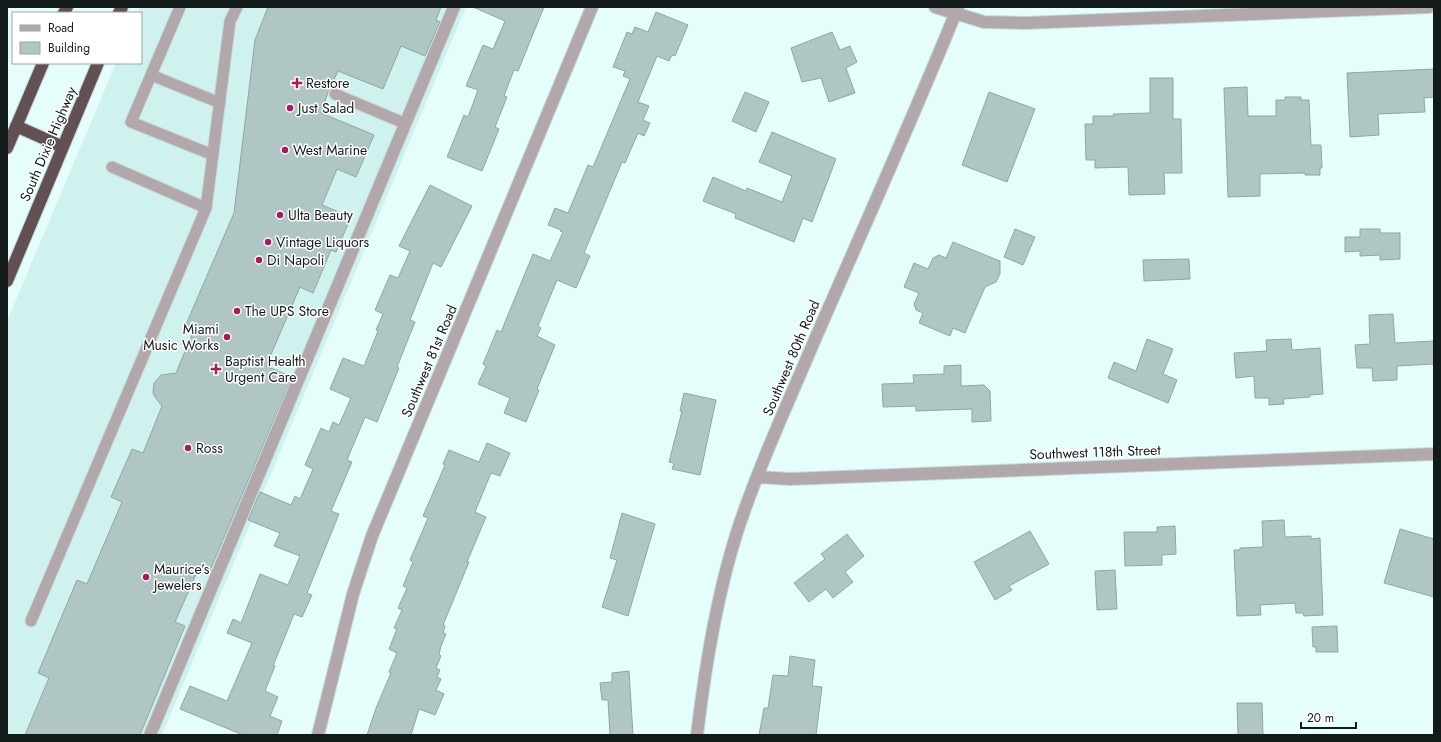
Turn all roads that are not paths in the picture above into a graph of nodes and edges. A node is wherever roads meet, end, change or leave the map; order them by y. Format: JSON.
{"nodes":[{"id":1,"x":180,"y":7,"type":"edge"},
{"id":2,"x":237,"y":7,"type":"edge"},
{"id":3,"x":454,"y":7,"type":"edge"},
{"id":4,"x":592,"y":7,"type":"edge"},
{"id":5,"x":936,"y":7,"type":"edge"},
{"id":6,"x":1429,"y":7,"type":"edge"},
{"id":7,"x":957,"y":10,"type":"edge"},
{"id":8,"x":43,"y":64,"type":"edge"},
{"id":9,"x":98,"y":64,"type":"edge"},
{"id":10,"x":151,"y":75,"type":"junction"},
{"id":11,"x":335,"y":94,"type":"dead end"},
{"id":12,"x":220,"y":103,"type":"junction"},
{"id":13,"x":404,"y":123,"type":"junction"},
{"id":14,"x":16,"y":126,"type":"junction"},
{"id":15,"x":63,"y":147,"type":"junction"},
{"id":16,"x":7,"y":148,"type":"edge"},
{"id":17,"x":213,"y":155,"type":"junction"},
{"id":18,"x":112,"y":167,"type":"dead end"},
{"id":19,"x":206,"y":208,"type":"junction"},
{"id":20,"x":7,"y":280,"type":"edge"},
{"id":21,"x":1434,"y":454,"type":"edge"},
{"id":22,"x":757,"y":477,"type":"junction"},
{"id":23,"x":31,"y":621,"type":"dead end"},
{"id":24,"x":150,"y":735,"type":"edge"},
{"id":25,"x":318,"y":735,"type":"edge"},
{"id":26,"x":697,"y":735,"type":"edge"}],
"edges":[{"from":1,"to":10,"type":"lane"},
{"from":2,"to":12,"type":"lane"},
{"from":3,"to":13,"type":"street"},
{"from":4,"to":25,"type":"street","name":"Southwest 81st Road"},
{"from":5,"to":7,"type":"street"},
{"from":6,"to":7,"type":"street"},
{"from":7,"to":22,"type":"street","name":"Southwest 80th Road"},
{"from":8,"to":14,"type":"highway"},
{"from":9,"to":15,"type":"highway","name":"South Dixie Highway"},
{"from":10,"to":12,"type":"lane"},
{"from":10,"to":17,"type":"lane"},
{"from":11,"to":13,"type":"lane"},
{"from":12,"to":17,"type":"lane"},
{"from":13,"to":24,"type":"street"},
{"from":14,"to":15,"type":"highway"},
{"from":14,"to":16,"type":"highway"},
{"from":15,"to":20,"type":"highway","name":"South Dixie Highway"},
{"from":17,"to":19,"type":"lane"},
{"from":18,"to":19,"type":"lane"},
{"from":19,"to":23,"type":"lane"},
{"from":21,"to":22,"type":"street","name":"Southwest 118th Street"},
{"from":22,"to":26,"type":"street","name":"Southwest 80th Road"}]}
